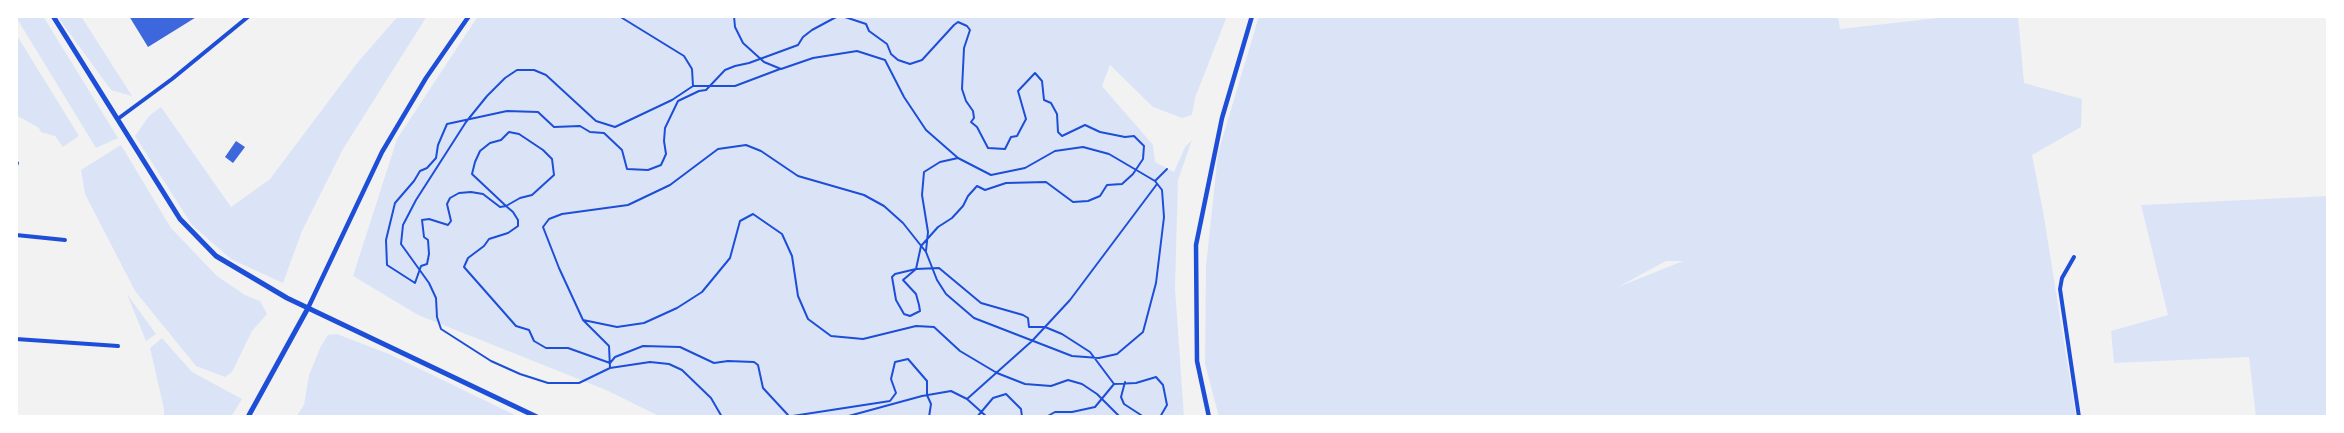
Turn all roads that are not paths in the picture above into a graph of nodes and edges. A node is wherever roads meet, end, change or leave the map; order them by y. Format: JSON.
{"nodes":[{"id":1,"x":53,"y":16,"type":"edge"},
{"id":2,"x":249,"y":16,"type":"edge"},
{"id":3,"x":469,"y":16,"type":"edge"},
{"id":4,"x":1252,"y":16,"type":"edge"},
{"id":5,"x":119,"y":118,"type":"junction"},
{"id":6,"x":16,"y":235,"type":"edge"},
{"id":7,"x":65,"y":240,"type":"dead end"},
{"id":8,"x":2074,"y":257,"type":"dead end"},
{"id":9,"x":308,"y":308,"type":"junction"},
{"id":10,"x":16,"y":339,"type":"edge"},
{"id":11,"x":118,"y":346,"type":"dead end"},
{"id":12,"x":248,"y":417,"type":"edge"},
{"id":13,"x":537,"y":417,"type":"edge"},
{"id":14,"x":1209,"y":417,"type":"edge"},
{"id":15,"x":2079,"y":417,"type":"edge"}],
"edges":[{"from":1,"to":5,"type":"main road"},
{"from":2,"to":5,"type":"street"},
{"from":3,"to":9,"type":"street"},
{"from":4,"to":14,"type":"street"},
{"from":5,"to":9,"type":"main road"},
{"from":6,"to":7,"type":"street"},
{"from":8,"to":15,"type":"street"},
{"from":9,"to":12,"type":"main road"},
{"from":9,"to":13,"type":"main road"},
{"from":10,"to":11,"type":"street"}]}
